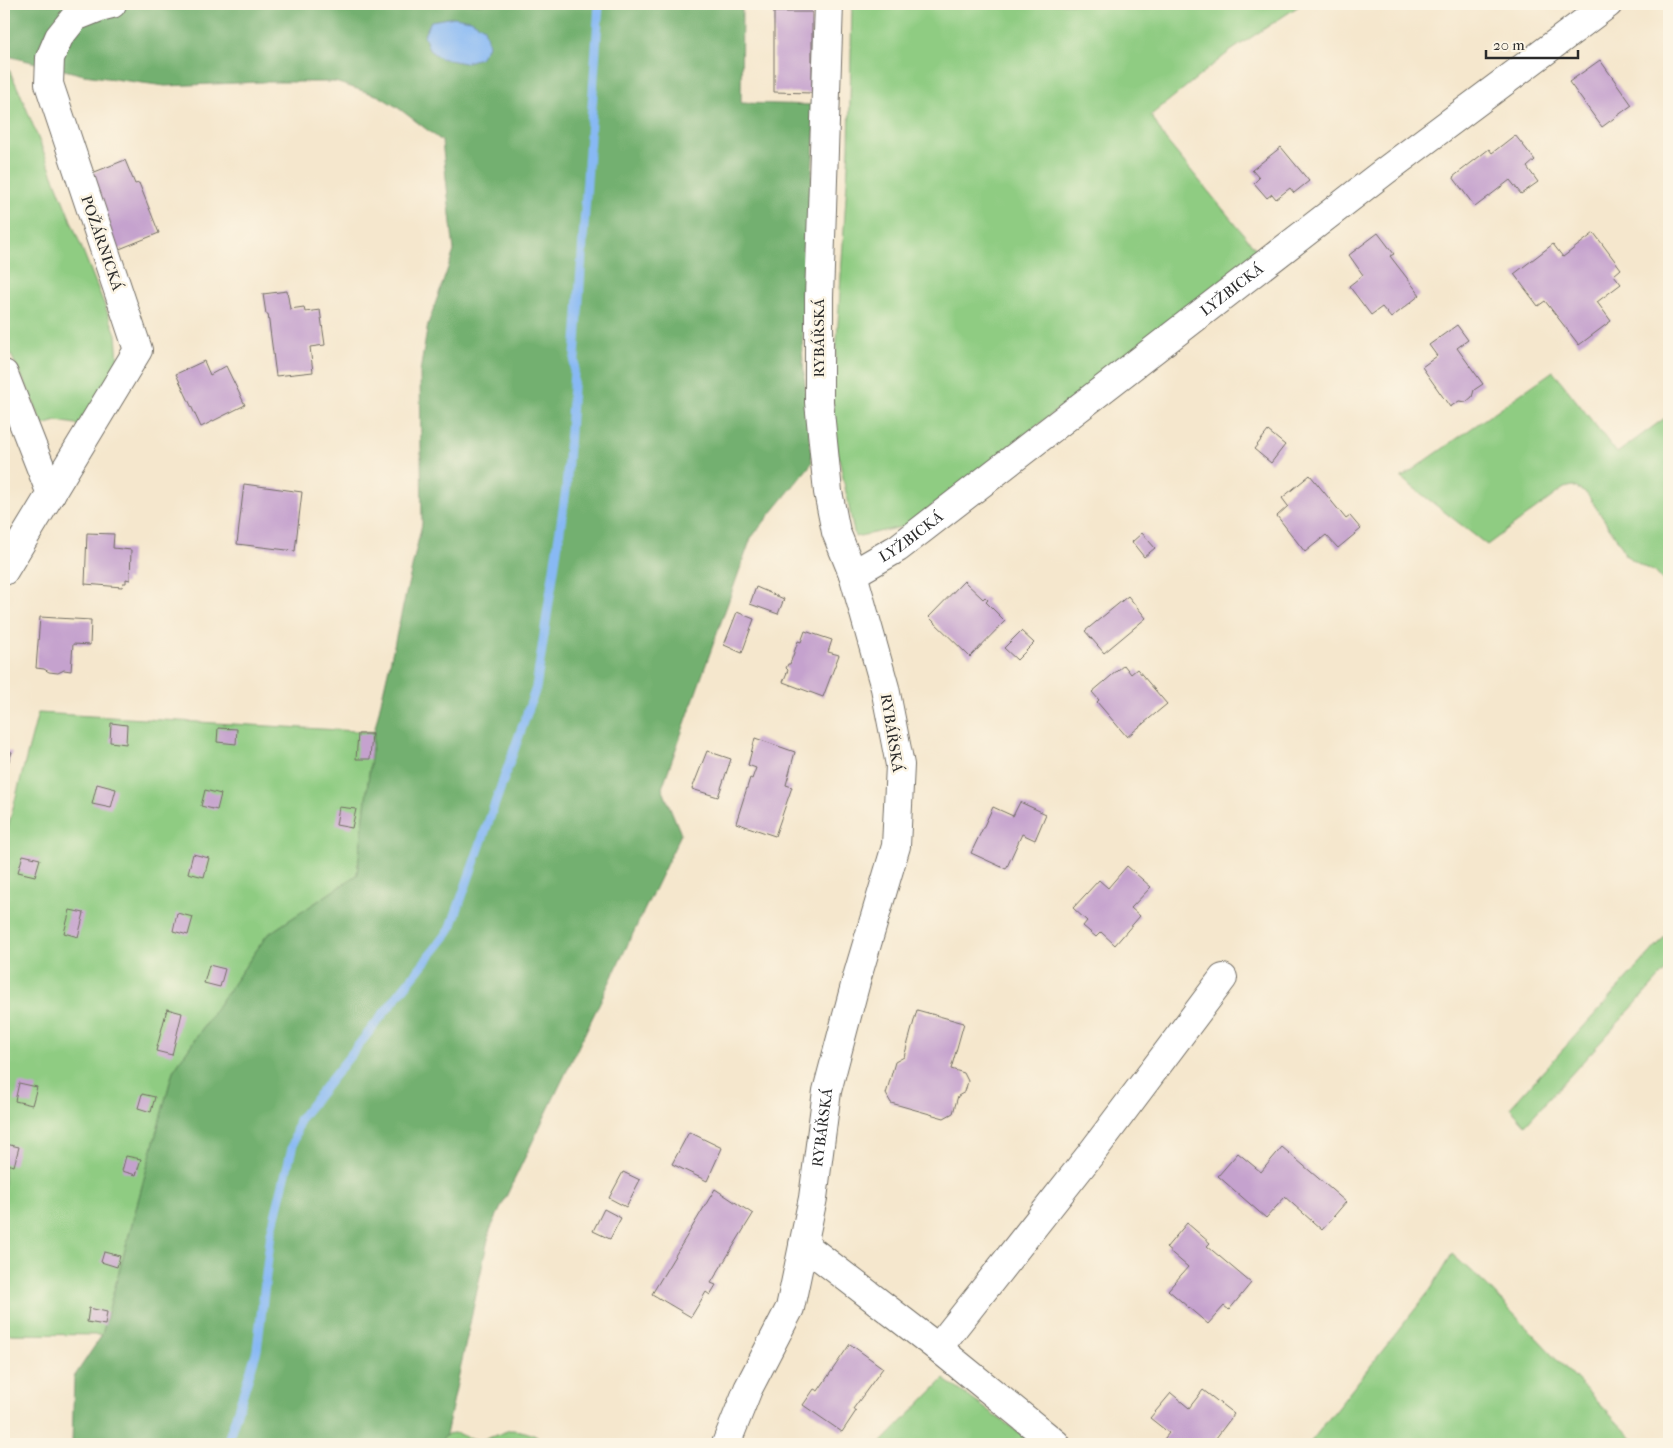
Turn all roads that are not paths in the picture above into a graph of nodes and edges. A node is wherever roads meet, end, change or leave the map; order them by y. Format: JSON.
{"nodes":[{"id":1,"x":112,"y":4,"type":"edge"},
{"id":2,"x":829,"y":4,"type":"edge"},
{"id":3,"x":1608,"y":4,"type":"edge"},
{"id":4,"x":4,"y":374,"type":"edge"},
{"id":5,"x":51,"y":494,"type":"junction"},
{"id":6,"x":4,"y":571,"type":"edge"},
{"id":7,"x":853,"y":574,"type":"junction"},
{"id":8,"x":1223,"y":978,"type":"dead end"},
{"id":9,"x":803,"y":1244,"type":"junction"},
{"id":10,"x":938,"y":1348,"type":"junction"},
{"id":11,"x":726,"y":1444,"type":"edge"},
{"id":12,"x":1056,"y":1444,"type":"edge"}],
"edges":[{"from":1,"to":5,"type":"street","name":"POŽÁRNICKÁ"},
{"from":2,"to":7,"type":"street","name":"RYBÁŘSKÁ"},
{"from":3,"to":7,"type":"street","name":"LYŽBICKÁ"},
{"from":4,"to":5,"type":"street"},
{"from":5,"to":6,"type":"street","name":"POŽÁRNICKÁ"},
{"from":7,"to":9,"type":"street","name":"RYBÁŘSKÁ"},
{"from":8,"to":10,"type":"street"},
{"from":9,"to":10,"type":"street"},
{"from":9,"to":11,"type":"street","name":"RYBÁŘSKÁ"},
{"from":10,"to":12,"type":"street"}]}
